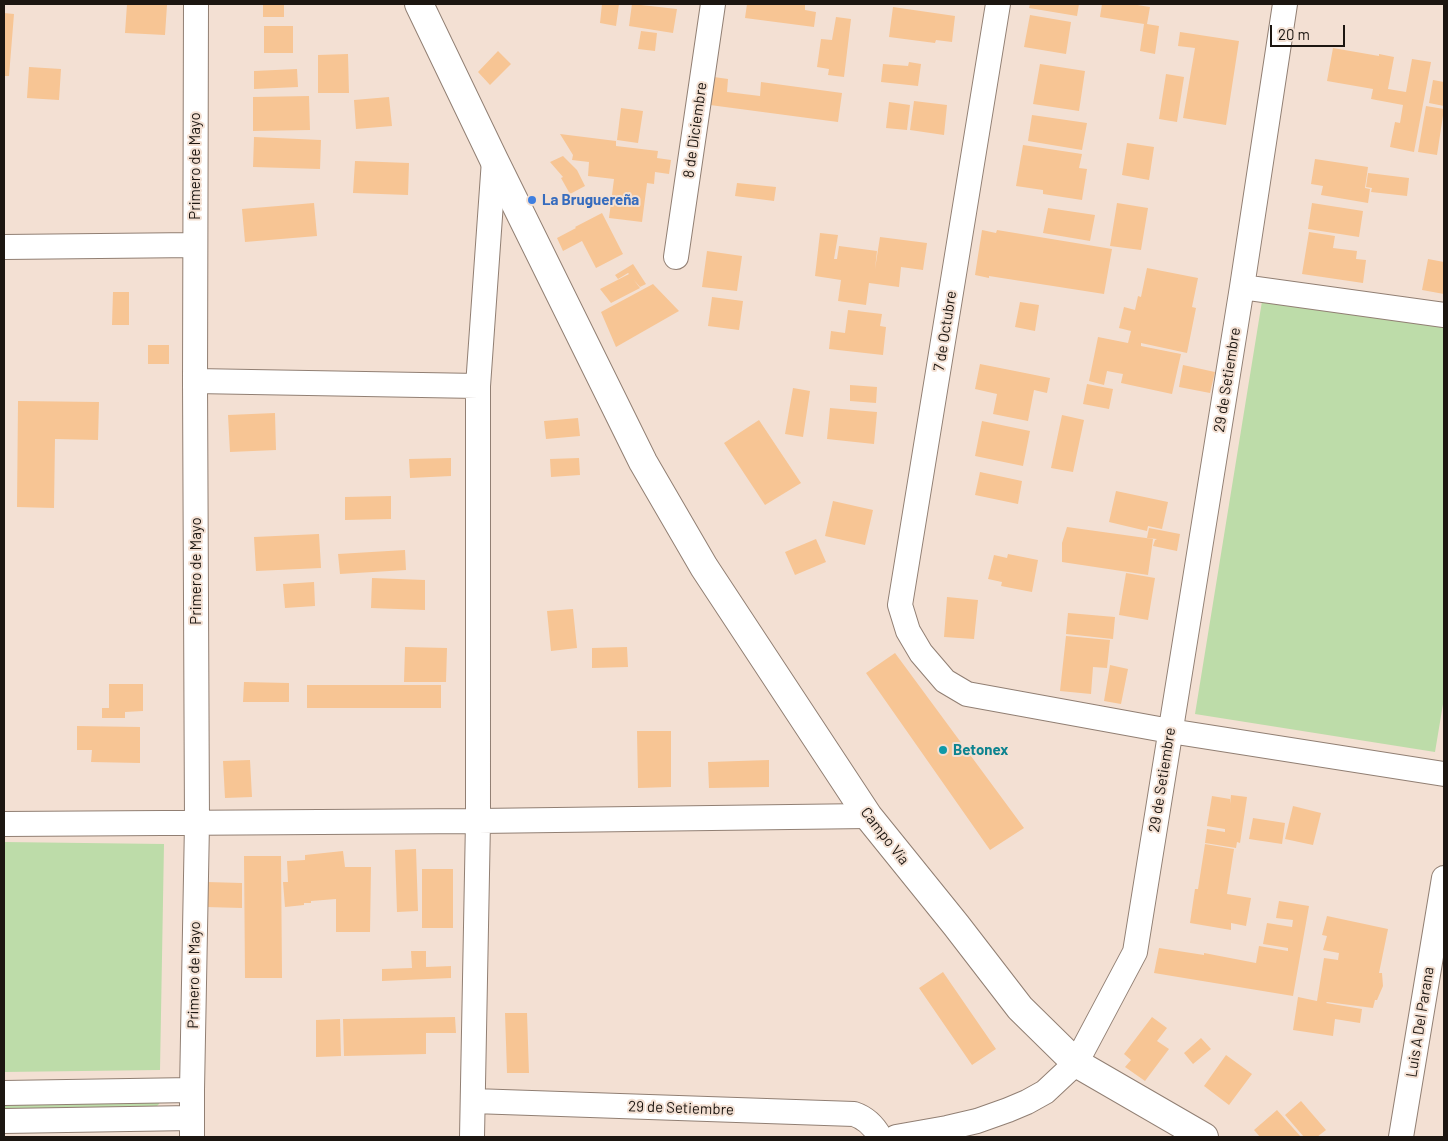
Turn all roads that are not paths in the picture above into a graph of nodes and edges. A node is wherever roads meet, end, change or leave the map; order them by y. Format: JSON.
{"nodes":[{"id":1,"x":196,"y":4,"type":"edge"},
{"id":2,"x":419,"y":4,"type":"edge"},
{"id":3,"x":713,"y":4,"type":"edge"},
{"id":4,"x":998,"y":4,"type":"edge"},
{"id":5,"x":1284,"y":4,"type":"edge"},
{"id":6,"x":494,"y":160,"type":"junction"},
{"id":7,"x":195,"y":244,"type":"junction"},
{"id":8,"x":4,"y":247,"type":"edge"},
{"id":9,"x":676,"y":256,"type":"dead end"},
{"id":10,"x":1242,"y":287,"type":"junction"},
{"id":11,"x":1444,"y":315,"type":"edge"},
{"id":12,"x":195,"y":381,"type":"junction"},
{"id":13,"x":478,"y":386,"type":"junction"},
{"id":14,"x":1170,"y":731,"type":"junction"},
{"id":15,"x":1444,"y":774,"type":"edge"},
{"id":16,"x":868,"y":816,"type":"junction"},
{"id":17,"x":478,"y":821,"type":"junction"},
{"id":18,"x":197,"y":823,"type":"junction"},
{"id":19,"x":4,"y":824,"type":"edge"},
{"id":20,"x":1444,"y":878,"type":"edge"},
{"id":21,"x":1076,"y":1062,"type":"junction"},
{"id":22,"x":192,"y":1090,"type":"junction"},
{"id":23,"x":4,"y":1093,"type":"edge"},
{"id":24,"x":473,"y":1101,"type":"junction"},
{"id":25,"x":4,"y":1121,"type":"edge"},
{"id":26,"x":192,"y":1128,"type":"edge"},
{"id":27,"x":472,"y":1137,"type":"edge"},
{"id":28,"x":880,"y":1137,"type":"edge"},
{"id":29,"x":896,"y":1137,"type":"edge"},
{"id":30,"x":1204,"y":1137,"type":"edge"},
{"id":31,"x":1401,"y":1137,"type":"edge"}],
"edges":[{"from":1,"to":7,"type":"street","name":"Primero de Mayo"},
{"from":2,"to":6,"type":"street","name":"Campo Vía"},
{"from":3,"to":9,"type":"street","name":"8 de Diciembre"},
{"from":4,"to":14,"type":"street","name":"7 de Octubre"},
{"from":5,"to":10,"type":"street","name":"29 de Setiembre"},
{"from":6,"to":13,"type":"street"},
{"from":6,"to":16,"type":"street","name":"Campo Vía"},
{"from":7,"to":8,"type":"street"},
{"from":7,"to":12,"type":"street","name":"Primero de Mayo"},
{"from":10,"to":11,"type":"street"},
{"from":10,"to":14,"type":"street","name":"29 de Setiembre"},
{"from":12,"to":13,"type":"street"},
{"from":12,"to":18,"type":"street","name":"Primero de Mayo"},
{"from":13,"to":17,"type":"street"},
{"from":14,"to":15,"type":"street","name":"7 de Octubre"},
{"from":14,"to":21,"type":"street","name":"29 de Setiembre"},
{"from":16,"to":17,"type":"street"},
{"from":16,"to":21,"type":"street","name":"Campo Vía"},
{"from":17,"to":18,"type":"street"},
{"from":17,"to":24,"type":"street"},
{"from":18,"to":19,"type":"street"},
{"from":18,"to":22,"type":"street","name":"Primero de Mayo"},
{"from":20,"to":31,"type":"street","name":"Luis A Del Parana"},
{"from":21,"to":29,"type":"street","name":"29 de Setiembre"},
{"from":21,"to":30,"type":"street","name":"Campo Vía"},
{"from":22,"to":23,"type":"street"},
{"from":22,"to":26,"type":"street","name":"Primero de Mayo"},
{"from":24,"to":27,"type":"street"},
{"from":24,"to":28,"type":"street","name":"29 de Setiembre"},
{"from":25,"to":26,"type":"street"}]}
